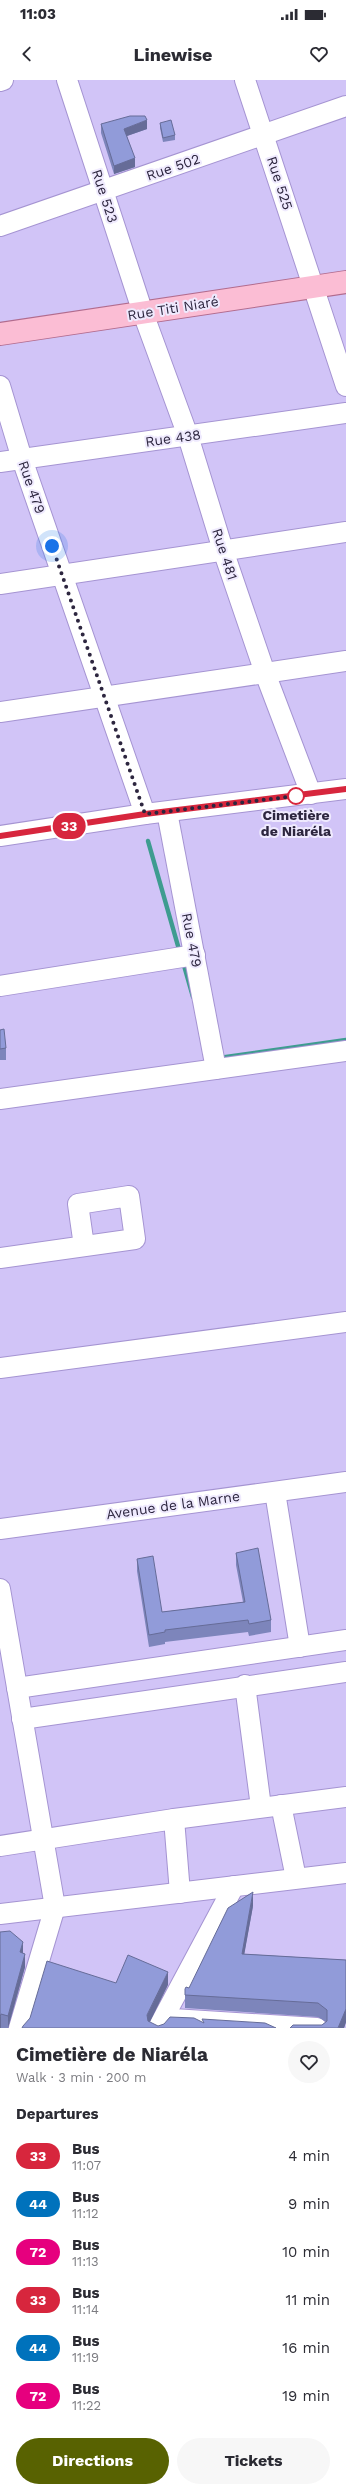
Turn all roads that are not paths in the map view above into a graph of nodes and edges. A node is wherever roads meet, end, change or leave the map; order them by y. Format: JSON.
{"nodes":[{"id":1,"x":3,"y":80,"type":"edge"},
{"id":2,"x":67,"y":80,"type":"edge"},
{"id":3,"x":245,"y":80,"type":"edge"},
{"id":4,"x":0,"y":81,"type":"edge"},
{"id":5,"x":346,"y":106,"type":"edge"},
{"id":6,"x":264,"y":135,"type":"junction"},
{"id":7,"x":103,"y":191,"type":"junction"},
{"id":8,"x":0,"y":226,"type":"edge"},
{"id":9,"x":346,"y":282,"type":"edge"},
{"id":10,"x":314,"y":287,"type":"junction"},
{"id":11,"x":143,"y":313,"type":"junction"},
{"id":12,"x":0,"y":334,"type":"edge"},
{"id":13,"x":0,"y":386,"type":"edge"},
{"id":14,"x":346,"y":386,"type":"edge"},
{"id":15,"x":346,"y":413,"type":"edge"},
{"id":16,"x":188,"y":436,"type":"junction"},
{"id":17,"x":22,"y":459,"type":"junction"},
{"id":18,"x":0,"y":462,"type":"edge"},
{"id":19,"x":346,"y":532,"type":"edge"},
{"id":20,"x":223,"y":550,"type":"junction"},
{"id":21,"x":62,"y":574,"type":"junction"},
{"id":22,"x":0,"y":584,"type":"edge"},
{"id":23,"x":346,"y":661,"type":"edge"},
{"id":24,"x":265,"y":673,"type":"junction"},
{"id":25,"x":104,"y":697,"type":"junction"},
{"id":26,"x":0,"y":712,"type":"edge"},
{"id":27,"x":346,"y":789,"type":"edge"},
{"id":28,"x":311,"y":794,"type":"junction"},
{"id":29,"x":167,"y":812,"type":"junction"},
{"id":30,"x":145,"y":814,"type":"junction"},
{"id":31,"x":0,"y":836,"type":"edge"},
{"id":32,"x":194,"y":955,"type":"junction"},
{"id":33,"x":0,"y":986,"type":"edge"},
{"id":34,"x":346,"y":1051,"type":"edge"},
{"id":35,"x":216,"y":1069,"type":"junction"},
{"id":36,"x":0,"y":1099,"type":"edge"},
{"id":37,"x":84,"y":1246,"type":"dead end"},
{"id":38,"x":0,"y":1258,"type":"edge"},
{"id":39,"x":346,"y":1322,"type":"edge"},
{"id":40,"x":0,"y":1368,"type":"edge"},
{"id":41,"x":346,"y":1482,"type":"edge"},
{"id":42,"x":275,"y":1492,"type":"junction"},
{"id":43,"x":0,"y":1528,"type":"edge"},
{"id":44,"x":0,"y":1589,"type":"edge"},
{"id":45,"x":346,"y":1640,"type":"edge"},
{"id":46,"x":300,"y":1647,"type":"junction"},
{"id":47,"x":346,"y":1672,"type":"edge"},
{"id":48,"x":244,"y":1685,"type":"junction"},
{"id":49,"x":17,"y":1688,"type":"junction"},
{"id":50,"x":22,"y":1720,"type":"junction"},
{"id":51,"x":346,"y":1797,"type":"edge"},
{"id":52,"x":282,"y":1804,"type":"junction"},
{"id":53,"x":261,"y":1807,"type":"junction"},
{"id":54,"x":174,"y":1819,"type":"junction"},
{"id":55,"x":43,"y":1838,"type":"junction"},
{"id":56,"x":0,"y":1846,"type":"edge"},
{"id":57,"x":346,"y":1873,"type":"edge"},
{"id":58,"x":296,"y":1878,"type":"junction"},
{"id":59,"x":234,"y":1886,"type":"junction"},
{"id":60,"x":180,"y":1893,"type":"junction"},
{"id":61,"x":55,"y":1907,"type":"junction"},
{"id":62,"x":0,"y":1914,"type":"edge"},
{"id":63,"x":161,"y":2023,"type":"edge"},
{"id":64,"x":289,"y":2027,"type":"edge"},
{"id":65,"x":19,"y":2028,"type":"edge"},
{"id":66,"x":317,"y":2028,"type":"edge"}],
"edges":[{"from":1,"to":4,"type":"street"},
{"from":2,"to":7,"type":"street","name":"Rue 523"},
{"from":3,"to":6,"type":"street","name":"Rue 525"},
{"from":5,"to":6,"type":"street","name":"Rue 502"},
{"from":6,"to":7,"type":"street","name":"Rue 502"},
{"from":6,"to":10,"type":"street","name":"Rue 525"},
{"from":7,"to":8,"type":"street","name":"Rue 502"},
{"from":7,"to":11,"type":"street","name":"Rue 523"},
{"from":9,"to":10,"type":"main road","name":"Rue Titi Niaré"},
{"from":10,"to":11,"type":"main road","name":"Rue Titi Niaré"},
{"from":10,"to":14,"type":"street","name":"Rue 525"},
{"from":11,"to":12,"type":"main road","name":"Rue Titi Niaré"},
{"from":11,"to":16,"type":"street","name":"Rue 481"},
{"from":13,"to":17,"type":"street","name":"Rue 479"},
{"from":15,"to":16,"type":"street","name":"Rue 438"},
{"from":16,"to":17,"type":"street","name":"Rue 438"},
{"from":16,"to":20,"type":"street","name":"Rue 481"},
{"from":17,"to":18,"type":"street","name":"Rue 438"},
{"from":17,"to":21,"type":"street","name":"Rue 479"},
{"from":19,"to":20,"type":"street"},
{"from":20,"to":21,"type":"street"},
{"from":20,"to":24,"type":"street","name":"Rue 481"},
{"from":21,"to":22,"type":"street"},
{"from":21,"to":25,"type":"street","name":"Rue 479"},
{"from":23,"to":24,"type":"street"},
{"from":24,"to":25,"type":"street"},
{"from":24,"to":28,"type":"street","name":"Rue 481"},
{"from":25,"to":26,"type":"street"},
{"from":25,"to":30,"type":"street","name":"Rue 479"},
{"from":27,"to":28,"type":"street"},
{"from":28,"to":29,"type":"street"},
{"from":29,"to":30,"type":"street"},
{"from":29,"to":32,"type":"street","name":"Rue 479"},
{"from":30,"to":31,"type":"street"},
{"from":32,"to":33,"type":"street"},
{"from":32,"to":35,"type":"street","name":"Rue 479"},
{"from":34,"to":35,"type":"street"},
{"from":35,"to":36,"type":"street"},
{"from":37,"to":38,"type":"street"},
{"from":39,"to":40,"type":"street"},
{"from":41,"to":42,"type":"street","name":"Avenue de la Marne"},
{"from":42,"to":43,"type":"street","name":"Avenue de la Marne"},
{"from":42,"to":46,"type":"street"},
{"from":44,"to":49,"type":"street"},
{"from":45,"to":46,"type":"street"},
{"from":46,"to":49,"type":"street"},
{"from":47,"to":48,"type":"street"},
{"from":48,"to":50,"type":"street"},
{"from":48,"to":53,"type":"street"},
{"from":49,"to":50,"type":"street"},
{"from":50,"to":55,"type":"street"},
{"from":51,"to":52,"type":"street"},
{"from":52,"to":53,"type":"street"},
{"from":52,"to":58,"type":"street"},
{"from":53,"to":54,"type":"street"},
{"from":54,"to":55,"type":"street"},
{"from":54,"to":60,"type":"street"},
{"from":55,"to":56,"type":"street"},
{"from":55,"to":61,"type":"street"},
{"from":57,"to":58,"type":"street"},
{"from":58,"to":59,"type":"street"},
{"from":59,"to":60,"type":"street"},
{"from":59,"to":63,"type":"street"},
{"from":60,"to":61,"type":"street"},
{"from":61,"to":62,"type":"street"},
{"from":61,"to":65,"type":"street"},
{"from":63,"to":64,"type":"street"},
{"from":64,"to":66,"type":"street"}]}
